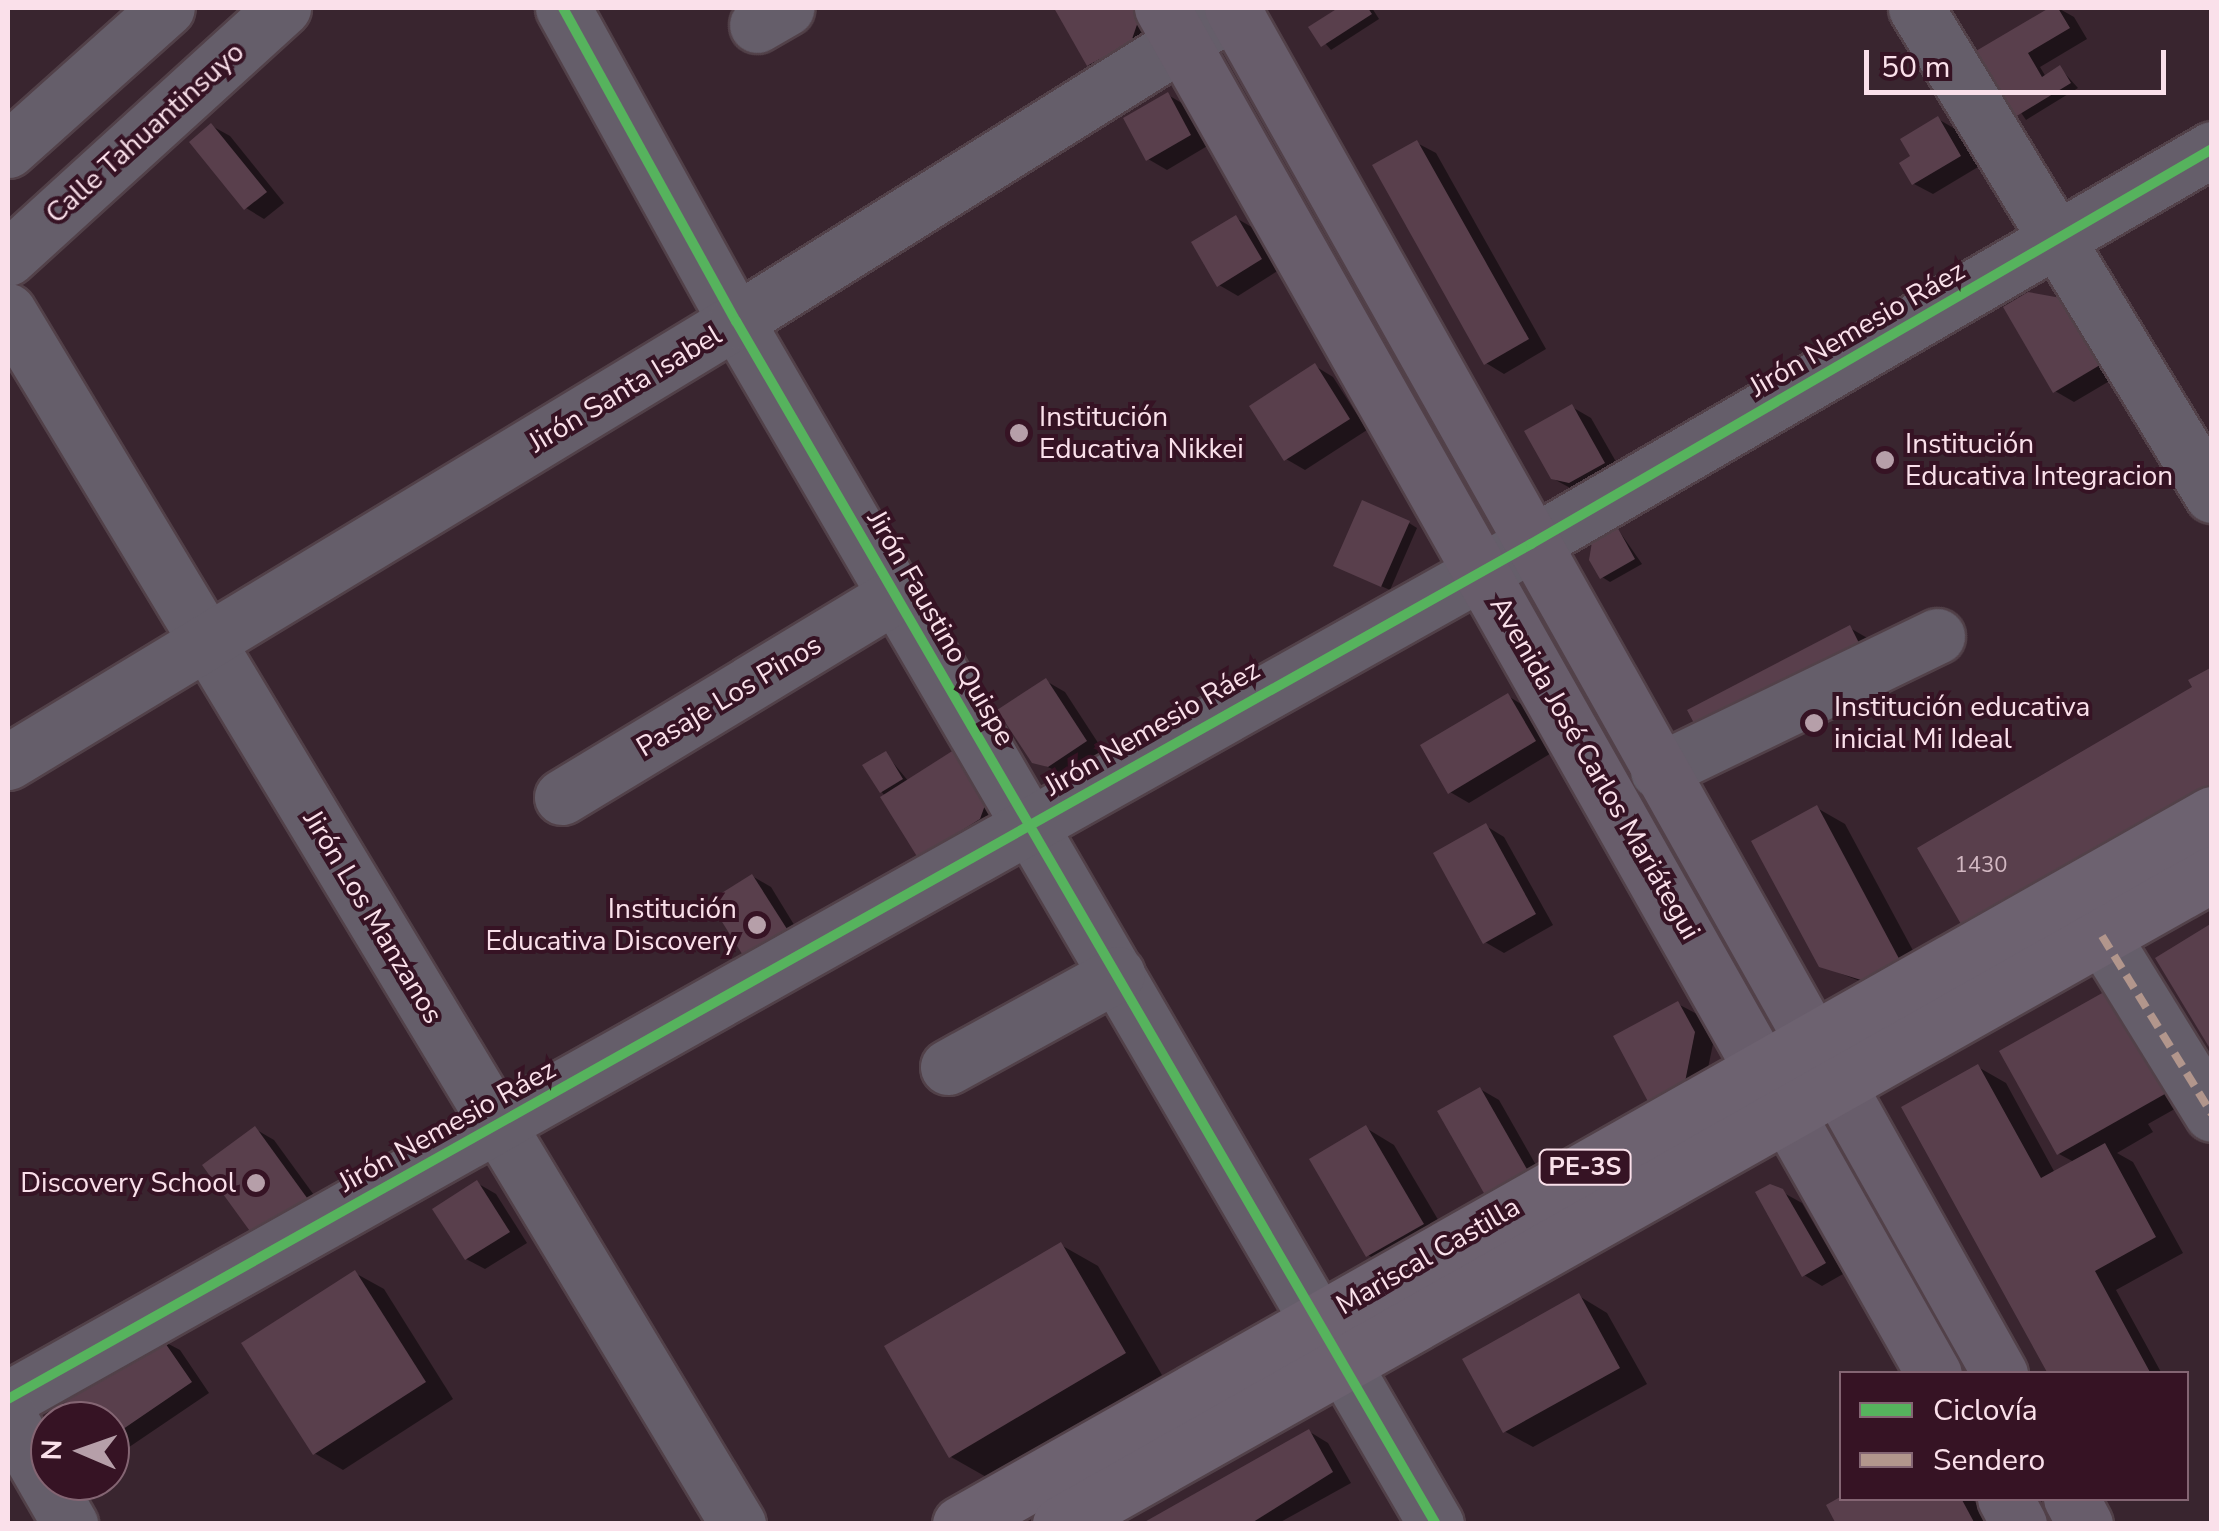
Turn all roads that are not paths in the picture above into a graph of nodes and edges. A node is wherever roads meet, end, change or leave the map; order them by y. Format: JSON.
{"nodes":[{"id":1,"x":166,"y":8,"type":"edge"},
{"id":2,"x":283,"y":8,"type":"edge"},
{"id":3,"x":563,"y":8,"type":"edge"},
{"id":4,"x":1234,"y":8,"type":"edge"},
{"id":5,"x":1916,"y":8,"type":"edge"},
{"id":6,"x":1172,"y":26,"type":"edge"},
{"id":7,"x":2212,"y":149,"type":"edge"},
{"id":8,"x":8,"y":150,"type":"edge"},
{"id":9,"x":2056,"y":239,"type":"junction"},
{"id":10,"x":8,"y":258,"type":"edge"},
{"id":11,"x":8,"y":311,"type":"edge"},
{"id":12,"x":736,"y":321,"type":"junction"},
{"id":13,"x":2212,"y":495,"type":"edge"},
{"id":14,"x":1531,"y":544,"type":"junction"},
{"id":15,"x":1482,"y":571,"type":"junction"},
{"id":16,"x":895,"y":596,"type":"junction"},
{"id":17,"x":1937,"y":636,"type":"dead end"},
{"id":18,"x":207,"y":641,"type":"junction"},
{"id":19,"x":8,"y":762,"type":"edge"},
{"id":20,"x":1658,"y":771,"type":"junction"},
{"id":21,"x":562,"y":797,"type":"dead end"},
{"id":22,"x":2212,"y":814,"type":"edge"},
{"id":23,"x":1030,"y":823,"type":"junction"},
{"id":24,"x":2212,"y":874,"type":"edge"},
{"id":25,"x":2102,"y":936,"type":"junction"},
{"id":26,"x":1117,"y":974,"type":"junction"},
{"id":27,"x":1824,"y":1062,"type":"junction"},
{"id":28,"x":1763,"y":1066,"type":"junction"},
{"id":29,"x":948,"y":1067,"type":"dead end"},
{"id":30,"x":1787,"y":1113,"type":"junction"},
{"id":31,"x":2212,"y":1114,"type":"edge"},
{"id":32,"x":498,"y":1124,"type":"junction"},
{"id":33,"x":1331,"y":1341,"type":"junction"},
{"id":34,"x":1932,"y":1371,"type":"edge"},
{"id":35,"x":1998,"y":1371,"type":"edge"},
{"id":36,"x":8,"y":1399,"type":"edge"},
{"id":37,"x":8,"y":1416,"type":"edge"},
{"id":38,"x":2007,"y":1501,"type":"edge"},
{"id":39,"x":2073,"y":1501,"type":"edge"},
{"id":40,"x":70,"y":1524,"type":"edge"},
{"id":41,"x":738,"y":1524,"type":"edge"},
{"id":42,"x":960,"y":1524,"type":"edge"},
{"id":43,"x":1060,"y":1524,"type":"edge"},
{"id":44,"x":1436,"y":1524,"type":"edge"},
{"id":45,"x":2019,"y":1524,"type":"edge"},
{"id":46,"x":2085,"y":1524,"type":"edge"}],
"edges":[{"from":1,"to":8,"type":"street"},
{"from":2,"to":10,"type":"street","name":"Calle Tahuantinsuyo"},
{"from":3,"to":12,"type":"street","name":"Jirón Faustino Quispe"},
{"from":4,"to":6,"type":"street","name":"Jirón Santa Isabel"},
{"from":4,"to":14,"type":"main road","name":"Avenida José Carlos Mariátegui"},
{"from":5,"to":9,"type":"street"},
{"from":6,"to":12,"type":"street","name":"Jirón Santa Isabel"},
{"from":6,"to":15,"type":"main road","name":"Avenida José Carlos Mariátegui"},
{"from":7,"to":9,"type":"street","name":"Jirón Nemesio Ráez"},
{"from":9,"to":13,"type":"street"},
{"from":9,"to":14,"type":"street","name":"Jirón Nemesio Ráez"},
{"from":11,"to":18,"type":"street","name":"Jirón Los Manzanos"},
{"from":12,"to":16,"type":"street","name":"Jirón Faustino Quispe"},
{"from":12,"to":18,"type":"street","name":"Jirón Santa Isabel"},
{"from":14,"to":15,"type":"street","name":"Jirón Nemesio Ráez"},
{"from":14,"to":20,"type":"main road","name":"Avenida José Carlos Mariátegui"},
{"from":15,"to":23,"type":"street","name":"Jirón Nemesio Ráez"},
{"from":15,"to":28,"type":"main road","name":"Avenida José Carlos Mariátegui"},
{"from":16,"to":21,"type":"street","name":"Pasaje Los Pinos"},
{"from":16,"to":23,"type":"street","name":"Jirón Faustino Quispe"},
{"from":17,"to":20,"type":"street"},
{"from":18,"to":19,"type":"street","name":"Jirón Santa Isabel"},
{"from":18,"to":32,"type":"street","name":"Jirón Los Manzanos"},
{"from":20,"to":27,"type":"main road","name":"Avenida José Carlos Mariátegui"},
{"from":22,"to":27,"type":"highway","name":"Mariscal Castilla","number":"PE-3S"},
{"from":23,"to":26,"type":"street","name":"Jirón Faustino Quispe"},
{"from":23,"to":32,"type":"street","name":"Jirón Nemesio Ráez"},
{"from":24,"to":25,"type":"highway","name":"Mariscal Castilla","number":"PE-3S"},
{"from":25,"to":27,"type":"highway","name":"Mariscal Castilla","number":"PE-3S"},
{"from":25,"to":31,"type":"street"},
{"from":26,"to":29,"type":"street"},
{"from":26,"to":33,"type":"street","name":"Jirón Faustino Quispe"},
{"from":27,"to":28,"type":"highway","name":"Mariscal Castilla","number":"PE-3S"},
{"from":27,"to":30,"type":"highway","name":"Mariscal Castilla","number":"PE-3S"},
{"from":27,"to":35,"type":"main road","name":"Avenida José Carlos Mariátegui"},
{"from":28,"to":30,"type":"main road","name":"Avenida José Carlos Mariátegui"},
{"from":28,"to":33,"type":"highway","name":"Mariscal Castilla","number":"PE-3S"},
{"from":30,"to":33,"type":"highway","name":"Mariscal Castilla","number":"PE-3S"},
{"from":30,"to":34,"type":"main road","name":"Avenida José Carlos Mariátegui"},
{"from":32,"to":36,"type":"street","name":"Jirón Nemesio Ráez"},
{"from":32,"to":41,"type":"street","name":"Jirón Los Manzanos"},
{"from":33,"to":42,"type":"highway","name":"Mariscal Castilla","number":"PE-3S"},
{"from":33,"to":43,"type":"highway","name":"Mariscal Castilla","number":"PE-3S"},
{"from":33,"to":44,"type":"street","name":"Jirón Faustino Quispe"},
{"from":37,"to":40,"type":"street"},
{"from":38,"to":45,"type":"main road"},
{"from":39,"to":46,"type":"main road"}]}
